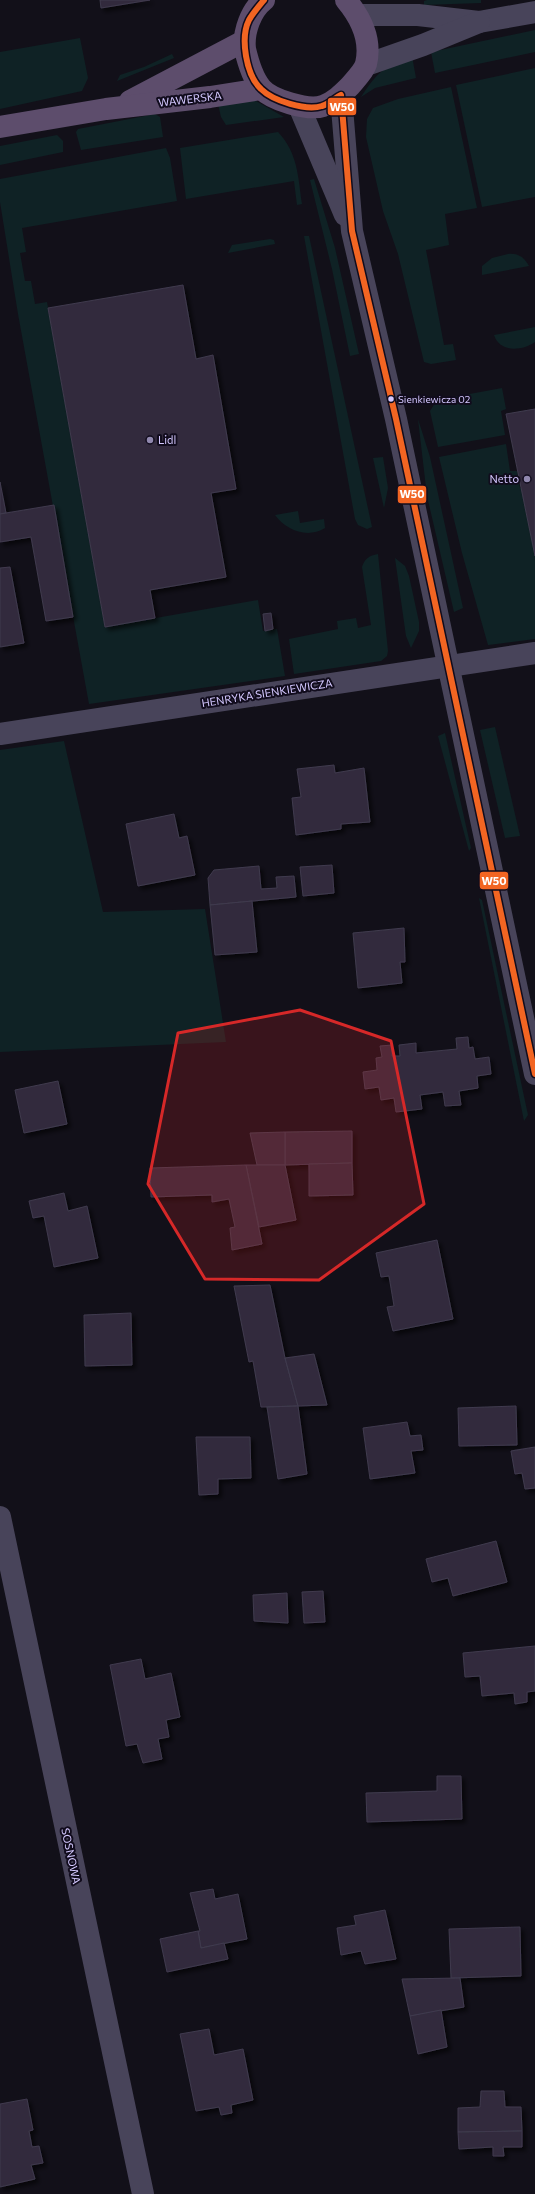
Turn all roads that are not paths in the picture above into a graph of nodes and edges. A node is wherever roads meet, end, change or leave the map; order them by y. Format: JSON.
{"nodes":[{"id":1,"x":264,"y":0,"type":"edge"},
{"id":2,"x":352,"y":7,"type":"edge"},
{"id":3,"x":535,"y":12,"type":"edge"},
{"id":4,"x":479,"y":22,"type":"junction"},
{"id":5,"x":244,"y":41,"type":"junction"},
{"id":6,"x":366,"y":65,"type":"junction"},
{"id":7,"x":261,"y":88,"type":"junction"},
{"id":8,"x":341,"y":95,"type":"junction"},
{"id":9,"x":299,"y":106,"type":"junction"},
{"id":10,"x":118,"y":108,"type":"junction"},
{"id":11,"x":0,"y":128,"type":"edge"},
{"id":12,"x":352,"y":231,"type":"junction"},
{"id":13,"x":535,"y":653,"type":"edge"},
{"id":14,"x":449,"y":665,"type":"junction"},
{"id":15,"x":0,"y":734,"type":"edge"},
{"id":16,"x":535,"y":1074,"type":"edge"},
{"id":17,"x":0,"y":1517,"type":"edge"},
{"id":18,"x":143,"y":2194,"type":"edge"}],
"edges":[{"from":1,"to":5,"type":"main road"},
{"from":2,"to":4,"type":"street"},
{"from":2,"to":6,"type":"main road"},
{"from":3,"to":4,"type":"street"},
{"from":4,"to":6,"type":"street"},
{"from":5,"to":7,"type":"main road"},
{"from":5,"to":10,"type":"main road","name":"WAWERSKA"},
{"from":6,"to":8,"type":"main road"},
{"from":7,"to":9,"type":"main road"},
{"from":7,"to":10,"type":"main road","name":"WAWERSKA"},
{"from":8,"to":9,"type":"main road"},
{"from":8,"to":12,"type":"street"},
{"from":9,"to":12,"type":"street"},
{"from":10,"to":11,"type":"main road","name":"WAWERSKA"},
{"from":12,"to":14,"type":"street"},
{"from":13,"to":14,"type":"street","name":"HENRYKA SIENKIEWICZA"},
{"from":14,"to":15,"type":"street","name":"HENRYKA SIENKIEWICZA"},
{"from":14,"to":16,"type":"street"},
{"from":17,"to":18,"type":"street","name":"SOSNOWA"}]}
